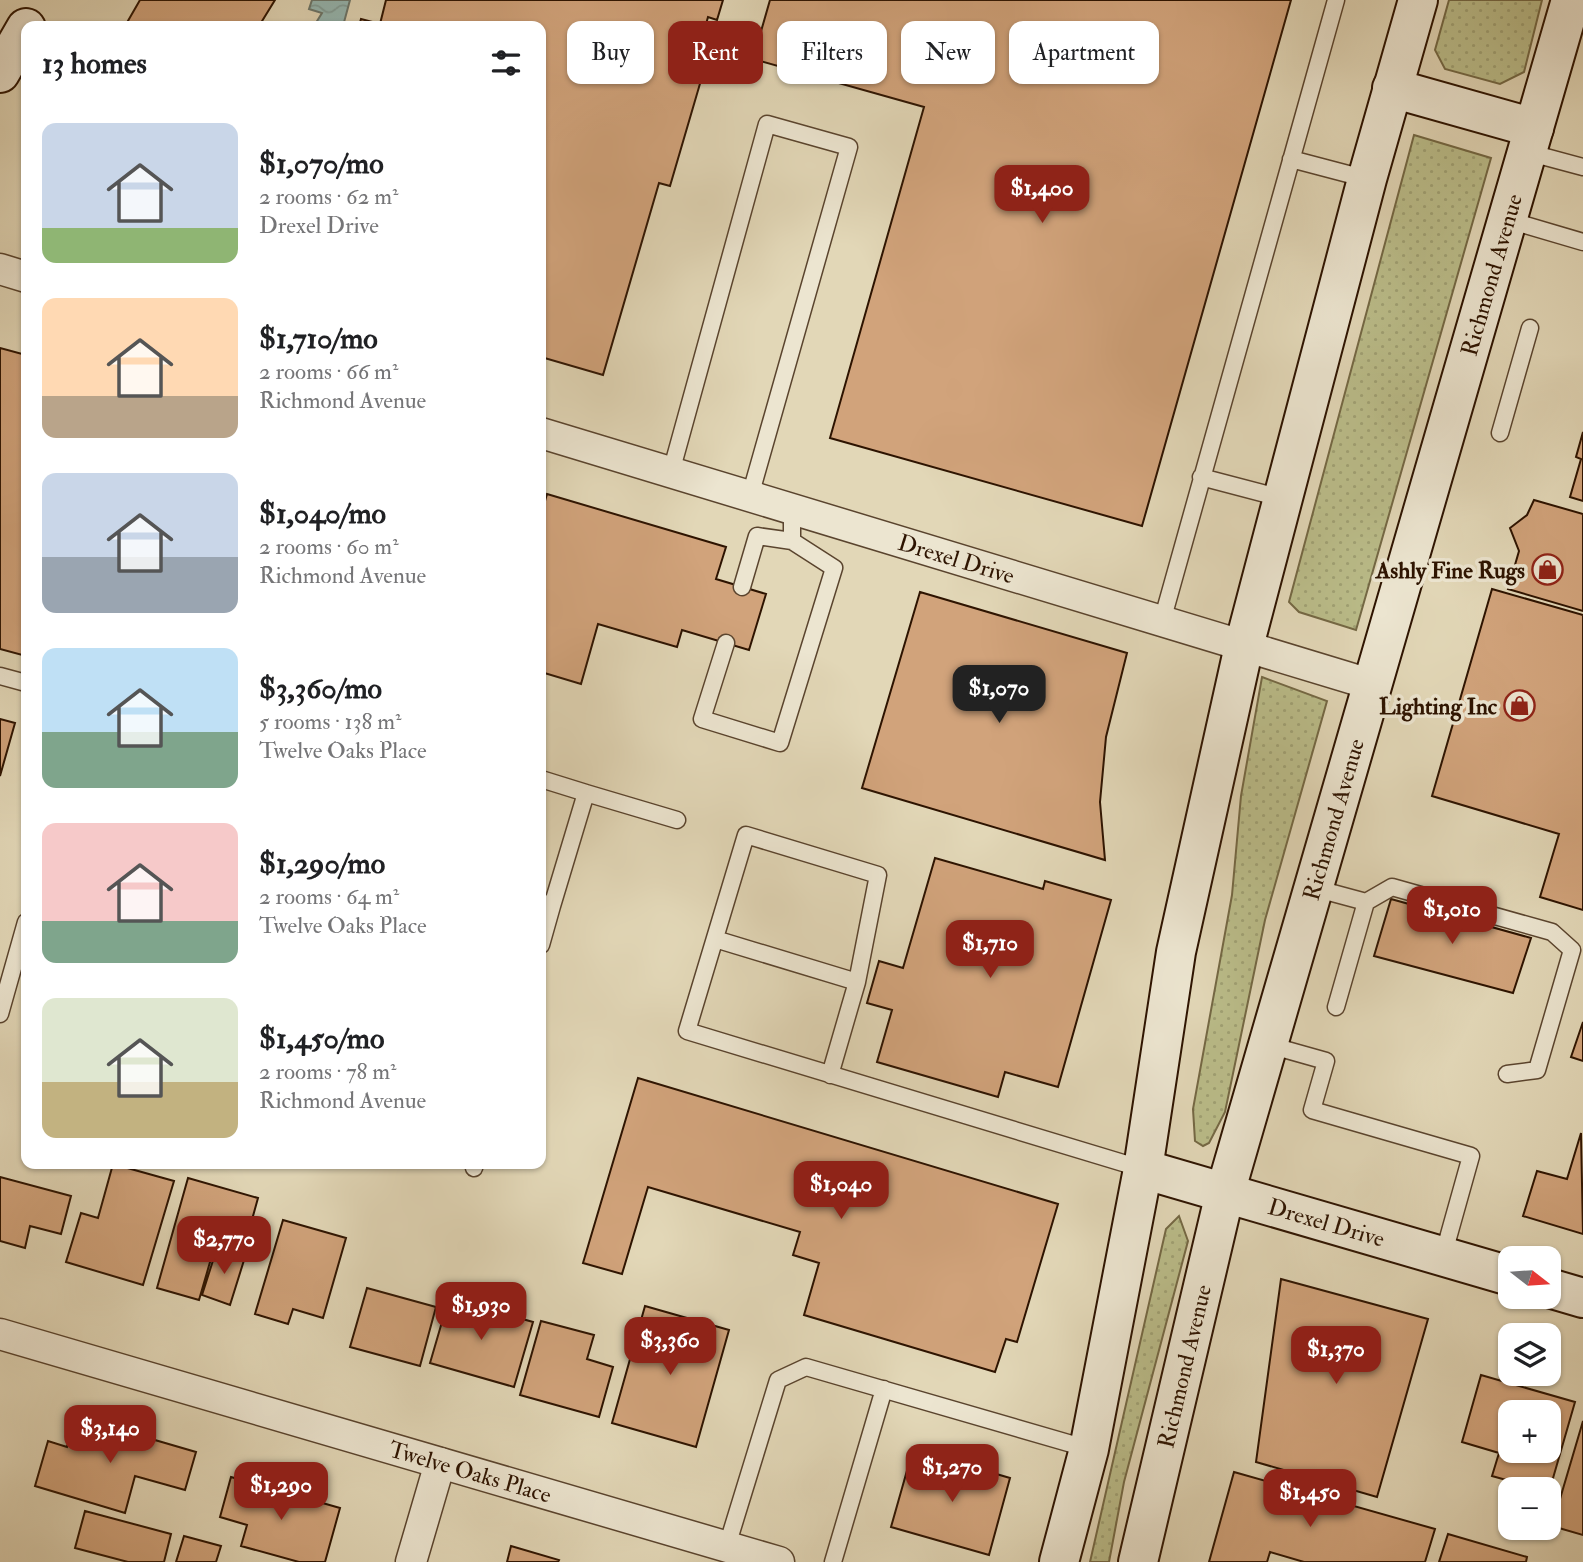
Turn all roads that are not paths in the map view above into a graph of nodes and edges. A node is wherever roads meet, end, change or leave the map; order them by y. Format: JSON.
{"nodes":[{"id":1,"x":43,"y":0,"type":"edge"},
{"id":2,"x":1336,"y":0,"type":"edge"},
{"id":3,"x":1419,"y":0,"type":"edge"},
{"id":4,"x":1571,"y":0,"type":"edge"},
{"id":5,"x":31,"y":21,"type":"edge"},
{"id":6,"x":21,"y":37,"type":"edge"},
{"id":7,"x":0,"y":73,"type":"edge"},
{"id":8,"x":1392,"y":88,"type":"junction"},
{"id":9,"x":1531,"y":140,"type":"junction"},
{"id":10,"x":1291,"y":159,"type":"junction"},
{"id":11,"x":1583,"y":167,"type":"edge"},
{"id":12,"x":1367,"y":179,"type":"junction"},
{"id":13,"x":1508,"y":220,"type":"junction"},
{"id":14,"x":1583,"y":242,"type":"edge"},
{"id":15,"x":0,"y":269,"type":"edge"},
{"id":16,"x":21,"y":275,"type":"edge"},
{"id":17,"x":1530,"y":328,"type":"dead end"},
{"id":18,"x":1500,"y":433,"type":"dead end"},
{"id":19,"x":546,"y":434,"type":"edge"},
{"id":20,"x":671,"y":472,"type":"junction"},
{"id":21,"x":1201,"y":477,"type":"junction"},
{"id":22,"x":750,"y":496,"type":"junction"},
{"id":23,"x":1281,"y":498,"type":"junction"},
{"id":24,"x":792,"y":509,"type":"junction"},
{"id":25,"x":792,"y":541,"type":"junction"},
{"id":26,"x":742,"y":587,"type":"dead end"},
{"id":27,"x":1162,"y":621,"type":"junction"},
{"id":28,"x":726,"y":643,"type":"dead end"},
{"id":29,"x":1244,"y":646,"type":"junction"},
{"id":30,"x":0,"y":676,"type":"edge"},
{"id":31,"x":21,"y":682,"type":"edge"},
{"id":32,"x":1373,"y":685,"type":"junction"},
{"id":33,"x":546,"y":781,"type":"edge"},
{"id":34,"x":586,"y":793,"type":"junction"},
{"id":35,"x":677,"y":820,"type":"dead end"},
{"id":36,"x":1314,"y":888,"type":"junction"},
{"id":37,"x":1366,"y":902,"type":"junction"},
{"id":38,"x":547,"y":904,"type":"edge"},
{"id":39,"x":715,"y":939,"type":"junction"},
{"id":40,"x":21,"y":940,"type":"edge"},
{"id":41,"x":858,"y":982,"type":"junction"},
{"id":42,"x":1336,"y":1007,"type":"dead end"},
{"id":43,"x":0,"y":1014,"type":"edge"},
{"id":44,"x":1269,"y":1045,"type":"junction"},
{"id":45,"x":1507,"y":1074,"type":"dead end"},
{"id":46,"x":830,"y":1075,"type":"junction"},
{"id":47,"x":1143,"y":1169,"type":"junction"},
{"id":48,"x":1225,"y":1192,"type":"junction"},
{"id":49,"x":1443,"y":1256,"type":"junction"},
{"id":50,"x":1498,"y":1272,"type":"edge"},
{"id":51,"x":1561,"y":1292,"type":"edge"},
{"id":52,"x":1583,"y":1298,"type":"edge"},
{"id":53,"x":0,"y":1334,"type":"edge"},
{"id":54,"x":884,"y":1390,"type":"junction"},
{"id":55,"x":1089,"y":1449,"type":"junction"},
{"id":56,"x":440,"y":1463,"type":"junction"},
{"id":57,"x":727,"y":1546,"type":"junction"},
{"id":58,"x":411,"y":1562,"type":"edge"},
{"id":59,"x":779,"y":1562,"type":"edge"},
{"id":60,"x":834,"y":1562,"type":"edge"},
{"id":61,"x":1059,"y":1562,"type":"edge"},
{"id":62,"x":1138,"y":1562,"type":"edge"}],
"edges":[{"from":1,"to":5,"type":"main road"},
{"from":2,"to":10,"type":"lane"},
{"from":3,"to":8,"type":"main road"},
{"from":4,"to":9,"type":"main road","name":"Richmond Avenue"},
{"from":6,"to":7,"type":"main road"},
{"from":8,"to":9,"type":"main road"},
{"from":8,"to":12,"type":"main road"},
{"from":9,"to":11,"type":"lane"},
{"from":9,"to":13,"type":"main road","name":"Richmond Avenue"},
{"from":10,"to":12,"type":"lane"},
{"from":10,"to":21,"type":"lane"},
{"from":12,"to":23,"type":"main road"},
{"from":13,"to":14,"type":"lane"},
{"from":13,"to":32,"type":"main road","name":"Richmond Avenue"},
{"from":15,"to":16,"type":"street"},
{"from":17,"to":18,"type":"lane"},
{"from":19,"to":20,"type":"street","name":"Drexel Drive"},
{"from":20,"to":22,"type":"street","name":"Drexel Drive"},
{"from":20,"to":22,"type":"lane"},
{"from":21,"to":23,"type":"lane"},
{"from":21,"to":27,"type":"lane"},
{"from":22,"to":24,"type":"street","name":"Drexel Drive"},
{"from":23,"to":29,"type":"main road"},
{"from":24,"to":25,"type":"lane"},
{"from":24,"to":27,"type":"street","name":"Drexel Drive"},
{"from":25,"to":26,"type":"lane"},
{"from":25,"to":28,"type":"lane"},
{"from":27,"to":29,"type":"street","name":"Drexel Drive"},
{"from":29,"to":32,"type":"street","name":"Drexel Drive"},
{"from":29,"to":47,"type":"main road"},
{"from":30,"to":31,"type":"lane"},
{"from":32,"to":36,"type":"main road","name":"Richmond Avenue"},
{"from":33,"to":34,"type":"lane"},
{"from":34,"to":35,"type":"lane"},
{"from":34,"to":38,"type":"lane"},
{"from":36,"to":37,"type":"lane"},
{"from":36,"to":44,"type":"main road","name":"Richmond Avenue"},
{"from":37,"to":42,"type":"lane"},
{"from":37,"to":45,"type":"lane"},
{"from":39,"to":41,"type":"lane"},
{"from":39,"to":41,"type":"lane"},
{"from":39,"to":46,"type":"lane"},
{"from":40,"to":43,"type":"lane"},
{"from":41,"to":46,"type":"lane"},
{"from":44,"to":48,"type":"main road","name":"Richmond Avenue"},
{"from":44,"to":49,"type":"lane"},
{"from":46,"to":47,"type":"lane"},
{"from":47,"to":48,"type":"main road","name":"Drexel Drive"},
{"from":47,"to":55,"type":"main road"},
{"from":48,"to":49,"type":"main road","name":"Drexel Drive"},
{"from":48,"to":62,"type":"main road","name":"Richmond Avenue"},
{"from":49,"to":50,"type":"main road","name":"Drexel Drive"},
{"from":51,"to":52,"type":"main road"},
{"from":53,"to":56,"type":"street","name":"Twelve Oaks Place"},
{"from":54,"to":55,"type":"lane"},
{"from":54,"to":57,"type":"lane"},
{"from":54,"to":60,"type":"lane"},
{"from":55,"to":61,"type":"main road"},
{"from":56,"to":57,"type":"street","name":"Twelve Oaks Place"},
{"from":56,"to":58,"type":"street"},
{"from":57,"to":59,"type":"street","name":"Twelve Oaks Place"}]}
